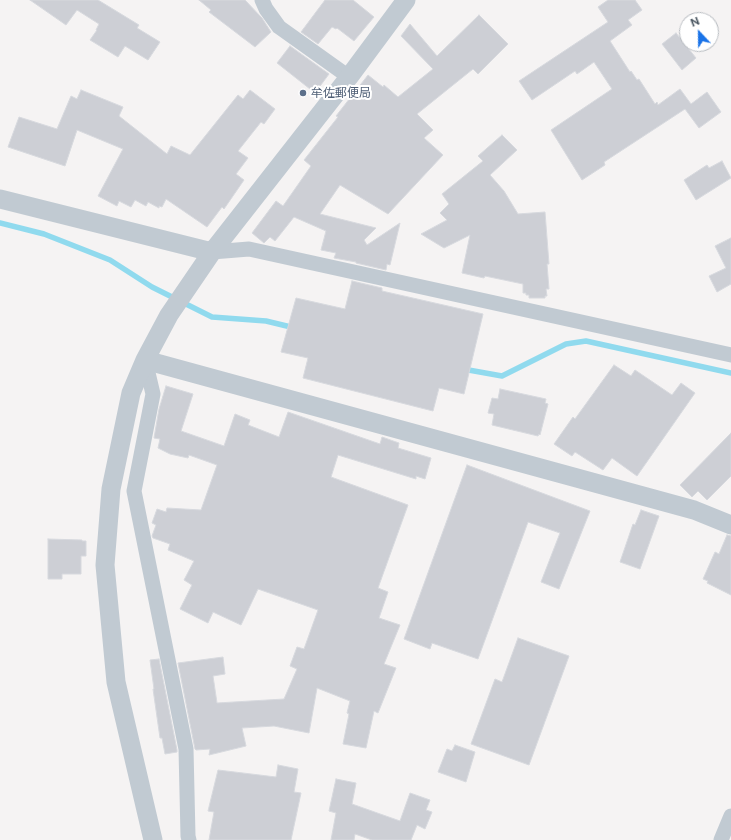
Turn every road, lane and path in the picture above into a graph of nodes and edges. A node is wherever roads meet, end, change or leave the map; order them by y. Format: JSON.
{"nodes":[{"id":1,"x":262,"y":0,"type":"edge"},
{"id":2,"x":406,"y":0,"type":"edge"},
{"id":3,"x":349,"y":77,"type":"junction"},
{"id":4,"x":0,"y":199,"type":"edge"},
{"id":5,"x":212,"y":252,"type":"junction"},
{"id":6,"x":731,"y":356,"type":"edge"},
{"id":7,"x":145,"y":360,"type":"junction"},
{"id":8,"x":731,"y":525,"type":"edge"},
{"id":9,"x":731,"y":816,"type":"edge"},
{"id":10,"x":153,"y":840,"type":"edge"},
{"id":11,"x":189,"y":840,"type":"edge"},
{"id":12,"x":721,"y":840,"type":"edge"}],
"edges":[{"from":1,"to":3,"type":"street"},
{"from":2,"to":3,"type":"street"},
{"from":3,"to":5,"type":"street"},
{"from":4,"to":5,"type":"street"},
{"from":5,"to":6,"type":"street"},
{"from":5,"to":7,"type":"street"},
{"from":7,"to":8,"type":"street"},
{"from":7,"to":10,"type":"street"},
{"from":7,"to":11,"type":"street"},
{"from":9,"to":12,"type":"street"}]}
